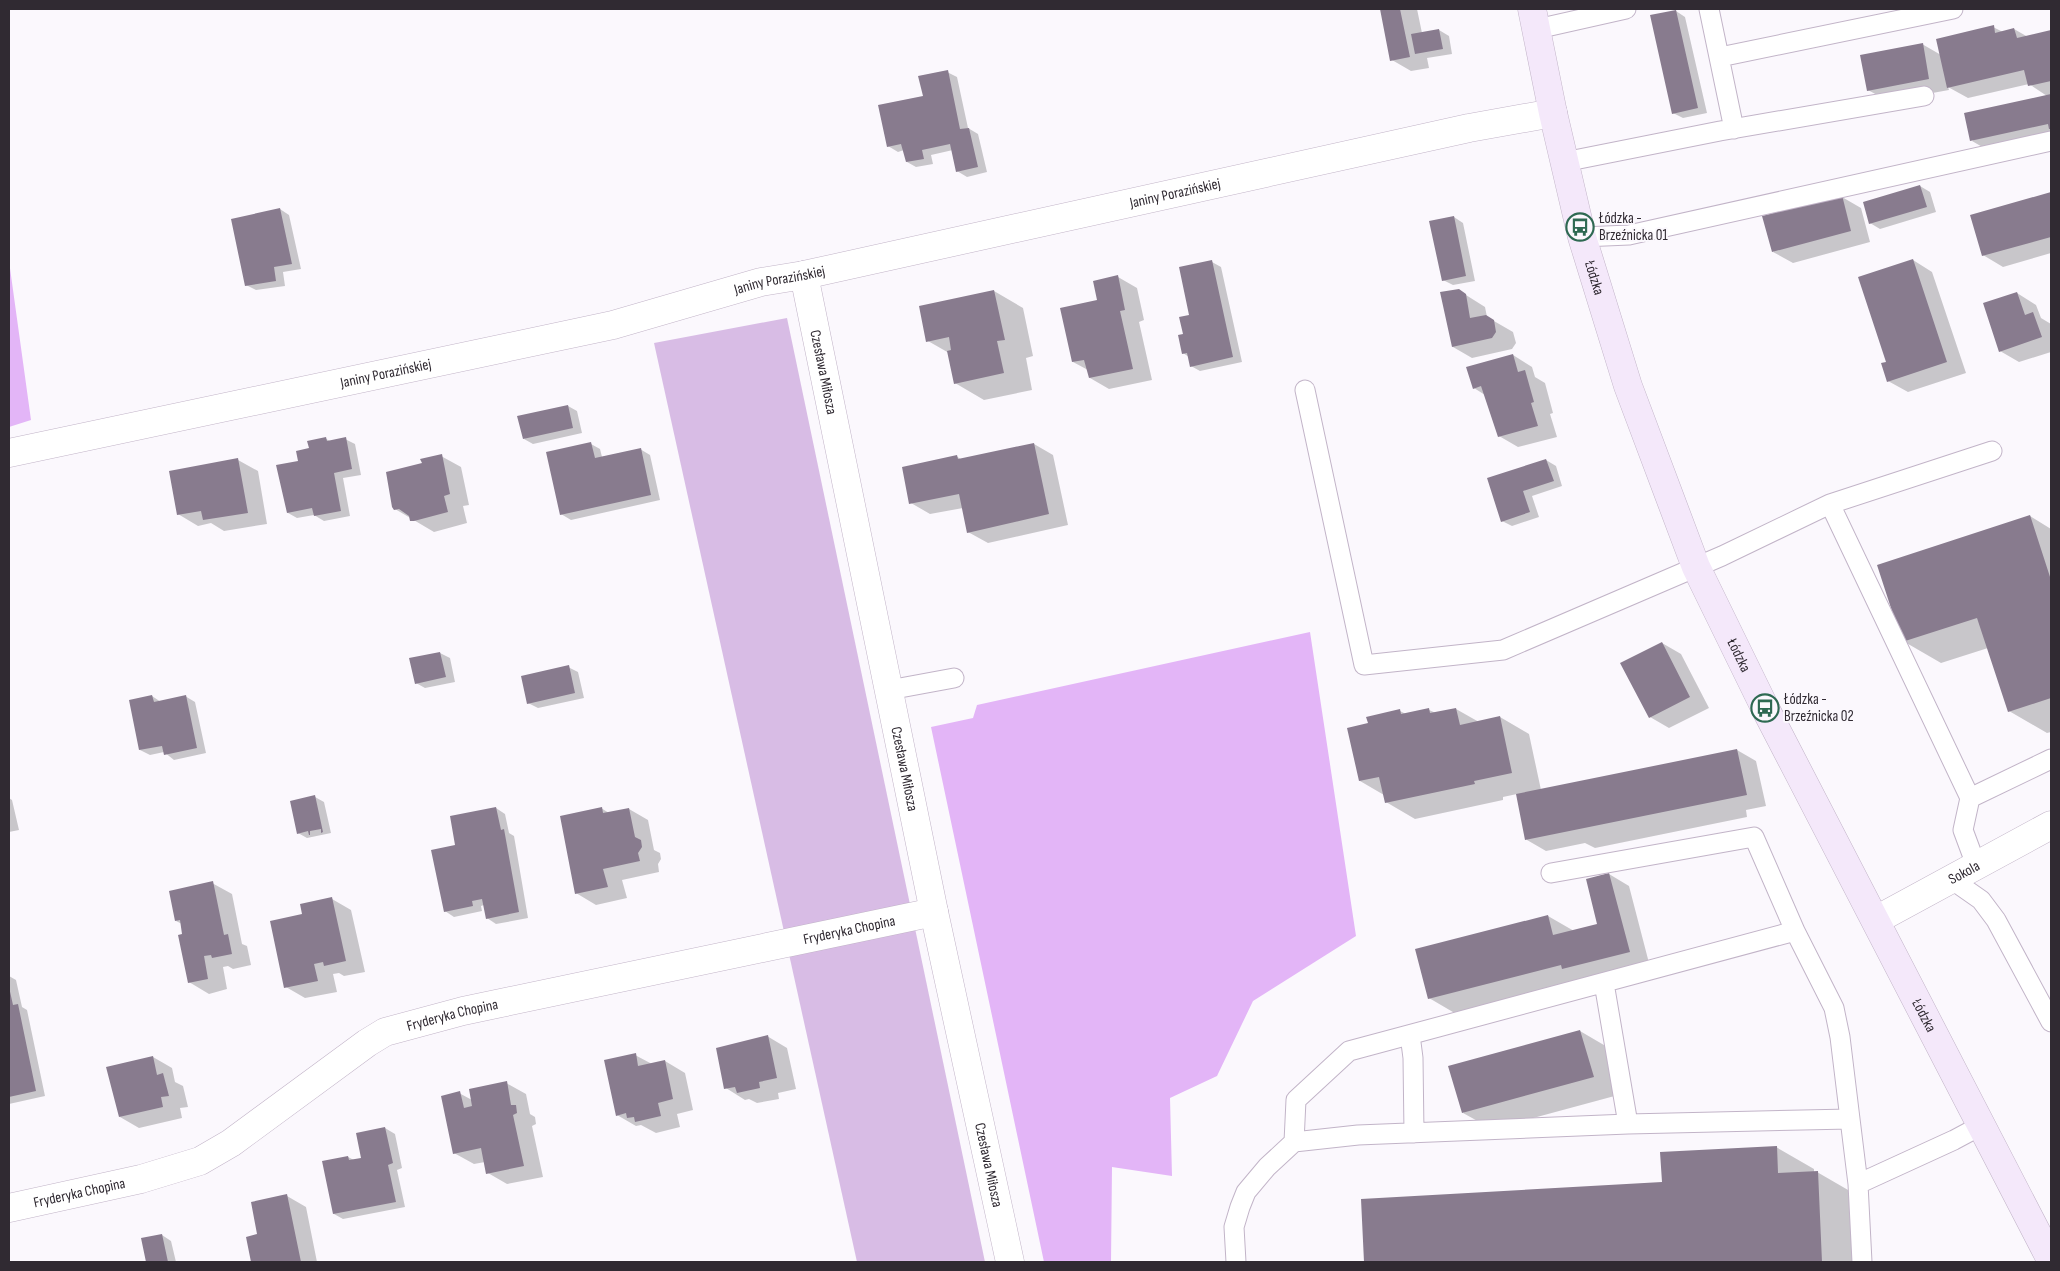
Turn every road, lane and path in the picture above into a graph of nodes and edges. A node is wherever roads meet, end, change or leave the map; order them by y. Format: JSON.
{"nodes":[{"id":1,"x":1626,"y":9,"type":"edge"},
{"id":2,"x":1708,"y":9,"type":"edge"},
{"id":3,"x":1953,"y":9,"type":"edge"},
{"id":4,"x":1534,"y":19,"type":"edge"},
{"id":5,"x":1720,"y":57,"type":"junction"},
{"id":6,"x":1924,"y":96,"type":"dead end"},
{"id":7,"x":1552,"y":112,"type":"junction"},
{"id":8,"x":1734,"y":129,"type":"junction"},
{"id":9,"x":2051,"y":141,"type":"edge"},
{"id":10,"x":1564,"y":162,"type":"junction"},
{"id":11,"x":1582,"y":237,"type":"junction"},
{"id":12,"x":804,"y":275,"type":"junction"},
{"id":13,"x":1306,"y":390,"type":"dead end"},
{"id":14,"x":1992,"y":451,"type":"dead end"},
{"id":15,"x":9,"y":453,"type":"edge"},
{"id":16,"x":1830,"y":504,"type":"junction"},
{"id":17,"x":1696,"y":567,"type":"junction"},
{"id":18,"x":954,"y":678,"type":"dead end"},
{"id":19,"x":889,"y":690,"type":"junction"},
{"id":20,"x":2051,"y":759,"type":"edge"},
{"id":21,"x":1970,"y":798,"type":"junction"},
{"id":22,"x":2051,"y":825,"type":"edge"},
{"id":23,"x":1976,"y":865,"type":"junction"},
{"id":24,"x":1551,"y":872,"type":"dead end"},
{"id":25,"x":1951,"y":879,"type":"junction"},
{"id":26,"x":934,"y":912,"type":"junction"},
{"id":27,"x":1876,"y":920,"type":"junction"},
{"id":28,"x":1795,"y":931,"type":"junction"},
{"id":29,"x":1604,"y":983,"type":"junction"},
{"id":30,"x":2051,"y":1022,"type":"edge"},
{"id":31,"x":1410,"y":1035,"type":"junction"},
{"id":32,"x":1850,"y":1119,"type":"junction"},
{"id":33,"x":1628,"y":1124,"type":"junction"},
{"id":34,"x":1982,"y":1124,"type":"junction"},
{"id":35,"x":1414,"y":1133,"type":"junction"},
{"id":36,"x":1294,"y":1142,"type":"junction"},
{"id":37,"x":1858,"y":1184,"type":"junction"},
{"id":38,"x":9,"y":1208,"type":"edge"},
{"id":39,"x":2051,"y":1260,"type":"edge"},
{"id":40,"x":1010,"y":1262,"type":"edge"},
{"id":41,"x":1236,"y":1262,"type":"edge"},
{"id":42,"x":1862,"y":1262,"type":"edge"}],
"edges":[{"from":1,"to":4,"type":"lane"},
{"from":2,"to":5,"type":"lane"},
{"from":3,"to":5,"type":"lane"},
{"from":4,"to":7,"type":"main road","name":"Łódzka"},
{"from":5,"to":8,"type":"lane"},
{"from":6,"to":8,"type":"lane"},
{"from":7,"to":10,"type":"main road","name":"Łódzka"},
{"from":7,"to":12,"type":"street","name":"Janiny Porazińskiej"},
{"from":8,"to":10,"type":"lane"},
{"from":9,"to":11,"type":"lane"},
{"from":10,"to":11,"type":"main road","name":"Łódzka"},
{"from":11,"to":17,"type":"main road","name":"Łódzka"},
{"from":12,"to":15,"type":"street","name":"Janiny Porazińskiej"},
{"from":12,"to":19,"type":"street","name":"Czesława Miłosza"},
{"from":13,"to":17,"type":"lane"},
{"from":14,"to":16,"type":"lane"},
{"from":16,"to":17,"type":"lane"},
{"from":16,"to":21,"type":"lane"},
{"from":17,"to":27,"type":"main road","name":"Łódzka"},
{"from":18,"to":19,"type":"lane"},
{"from":19,"to":26,"type":"street","name":"Czesława Miłosza"},
{"from":20,"to":21,"type":"lane"},
{"from":21,"to":23,"type":"lane"},
{"from":22,"to":23,"type":"street","name":"Sokola"},
{"from":23,"to":25,"type":"street","name":"Sokola"},
{"from":24,"to":28,"type":"lane"},
{"from":25,"to":27,"type":"street","name":"Sokola"},
{"from":25,"to":30,"type":"lane"},
{"from":26,"to":38,"type":"street","name":"Fryderyka Chopina"},
{"from":26,"to":40,"type":"street","name":"Czesława Miłosza"},
{"from":27,"to":34,"type":"main road","name":"Łódzka"},
{"from":28,"to":29,"type":"lane"},
{"from":28,"to":32,"type":"lane"},
{"from":29,"to":31,"type":"lane"},
{"from":29,"to":33,"type":"lane"},
{"from":31,"to":35,"type":"lane"},
{"from":31,"to":36,"type":"lane"},
{"from":32,"to":33,"type":"lane"},
{"from":32,"to":37,"type":"lane"},
{"from":33,"to":35,"type":"lane"},
{"from":34,"to":37,"type":"lane"},
{"from":34,"to":39,"type":"main road","name":"Łódzka"},
{"from":35,"to":36,"type":"lane"},
{"from":36,"to":41,"type":"lane"},
{"from":37,"to":42,"type":"lane"}]}
